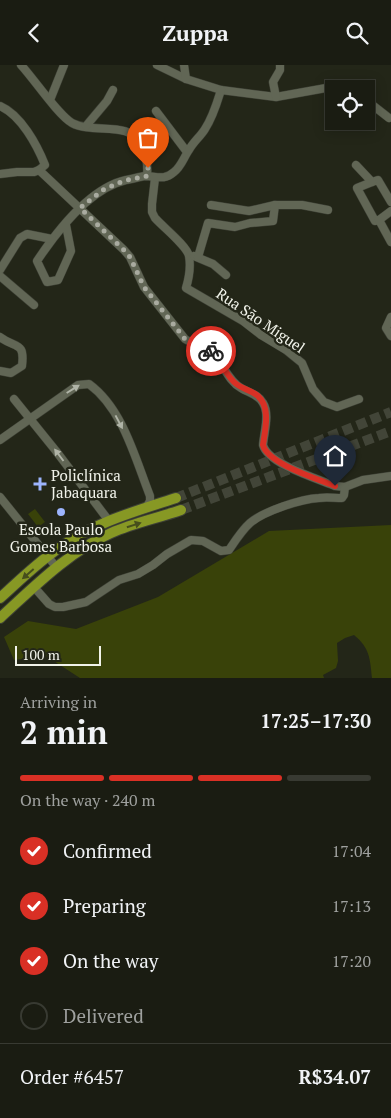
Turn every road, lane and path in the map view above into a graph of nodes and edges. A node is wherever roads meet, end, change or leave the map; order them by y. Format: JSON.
{"nodes":[{"id":1,"x":21,"y":65,"type":"edge"},
{"id":2,"x":64,"y":65,"type":"edge"},
{"id":3,"x":157,"y":65,"type":"edge"},
{"id":4,"x":184,"y":65,"type":"edge"},
{"id":5,"x":280,"y":65,"type":"edge"},
{"id":6,"x":186,"y":79,"type":"junction"},
{"id":7,"x":325,"y":88,"type":"edge"},
{"id":8,"x":113,"y":90,"type":"dead end"},
{"id":9,"x":221,"y":90,"type":"junction"},
{"id":10,"x":276,"y":97,"type":"junction"},
{"id":11,"x":50,"y":100,"type":"junction"},
{"id":12,"x":0,"y":106,"type":"edge"},
{"id":13,"x":375,"y":107,"type":"edge"},
{"id":14,"x":156,"y":111,"type":"dead end"},
{"id":15,"x":389,"y":118,"type":"dead end"},
{"id":16,"x":86,"y":126,"type":"junction"},
{"id":17,"x":188,"y":152,"type":"junction"},
{"id":18,"x":356,"y":165,"type":"dead end"},
{"id":19,"x":39,"y":170,"type":"junction"},
{"id":20,"x":0,"y":174,"type":"edge"},
{"id":21,"x":151,"y":177,"type":"junction"},
{"id":22,"x":372,"y":182,"type":"junction"},
{"id":23,"x":391,"y":202,"type":"edge"},
{"id":24,"x":211,"y":205,"type":"dead end"},
{"id":25,"x":275,"y":205,"type":"junction"},
{"id":26,"x":80,"y":208,"type":"junction"},
{"id":27,"x":328,"y":210,"type":"dead end"},
{"id":28,"x":391,"y":211,"type":"edge"},
{"id":29,"x":379,"y":220,"type":"junction"},
{"id":30,"x":66,"y":225,"type":"junction"},
{"id":31,"x":52,"y":239,"type":"junction"},
{"id":32,"x":391,"y":242,"type":"edge"},
{"id":33,"x":189,"y":255,"type":"junction"},
{"id":34,"x":198,"y":257,"type":"junction"},
{"id":35,"x":0,"y":270,"type":"edge"},
{"id":36,"x":226,"y":275,"type":"dead end"},
{"id":37,"x":0,"y":276,"type":"edge"},
{"id":38,"x":34,"y":305,"type":"dead end"},
{"id":39,"x":391,"y":317,"type":"edge"},
{"id":40,"x":391,"y":336,"type":"edge"},
{"id":41,"x":0,"y":337,"type":"edge"},
{"id":42,"x":0,"y":371,"type":"edge"},
{"id":43,"x":14,"y":399,"type":"dead end"},
{"id":44,"x":359,"y":399,"type":"dead end"},
{"id":45,"x":30,"y":418,"type":"junction"},
{"id":46,"x":0,"y":440,"type":"edge"},
{"id":47,"x":391,"y":476,"type":"edge"},
{"id":48,"x":345,"y":487,"type":"junction"},
{"id":49,"x":0,"y":497,"type":"edge"},
{"id":50,"x":176,"y":499,"type":"tunnel mouth"},
{"id":51,"x":146,"y":508,"type":"junction"},
{"id":52,"x":181,"y":511,"type":"tunnel mouth"},
{"id":53,"x":109,"y":521,"type":"junction"},
{"id":54,"x":47,"y":557,"type":"junction"},
{"id":55,"x":57,"y":568,"type":"junction"},
{"id":56,"x":34,"y":587,"type":"junction"},
{"id":57,"x":0,"y":598,"type":"edge"},
{"id":58,"x":0,"y":618,"type":"edge"}],
"edges":[{"from":1,"to":11,"type":"street"},
{"from":2,"to":11,"type":"street"},
{"from":3,"to":6,"type":"street"},
{"from":4,"to":6,"type":"street"},
{"from":5,"to":10,"type":"street"},
{"from":6,"to":9,"type":"street"},
{"from":7,"to":10,"type":"street"},
{"from":8,"to":16,"type":"street"},
{"from":9,"to":10,"type":"street"},
{"from":9,"to":17,"type":"street"},
{"from":11,"to":16,"type":"street"},
{"from":12,"to":19,"type":"street"},
{"from":13,"to":15,"type":"street"},
{"from":14,"to":17,"type":"street"},
{"from":16,"to":21,"type":"street"},
{"from":17,"to":21,"type":"street"},
{"from":18,"to":22,"type":"street"},
{"from":19,"to":20,"type":"street"},
{"from":19,"to":26,"type":"street"},
{"from":21,"to":26,"type":"street"},
{"from":21,"to":33,"type":"street"},
{"from":22,"to":23,"type":"street"},
{"from":22,"to":29,"type":"street"},
{"from":24,"to":25,"type":"street"},
{"from":25,"to":27,"type":"street"},
{"from":25,"to":34,"type":"street"},
{"from":26,"to":30,"type":"street"},
{"from":26,"to":48,"type":"street"},
{"from":28,"to":29,"type":"street"},
{"from":29,"to":32,"type":"street"},
{"from":30,"to":31,"type":"street"},
{"from":30,"to":31,"type":"street"},
{"from":31,"to":35,"type":"street"},
{"from":33,"to":34,"type":"street"},
{"from":33,"to":44,"type":"street","name":"Rua São Miguel"},
{"from":34,"to":36,"type":"street"},
{"from":37,"to":38,"type":"street"},
{"from":39,"to":40,"type":"street"},
{"from":41,"to":42,"type":"street"},
{"from":43,"to":45,"type":"street"},
{"from":45,"to":46,"type":"street"},
{"from":45,"to":51,"type":"street","one_way":true},
{"from":53,"to":45,"type":"street","one_way":true},
{"from":47,"to":48,"type":"street"},
{"from":48,"to":56,"type":"street"},
{"from":49,"to":54,"type":"street"},
{"from":50,"to":51,"type":"main road"},
{"from":51,"to":53,"type":"main road"},
{"from":55,"to":52,"type":"main road","one_way":true},
{"from":53,"to":54,"type":"main road"},
{"from":54,"to":55,"type":"street"},
{"from":54,"to":57,"type":"main road","one_way":true},
{"from":55,"to":56,"type":"main road"},
{"from":56,"to":58,"type":"main road"}]}
